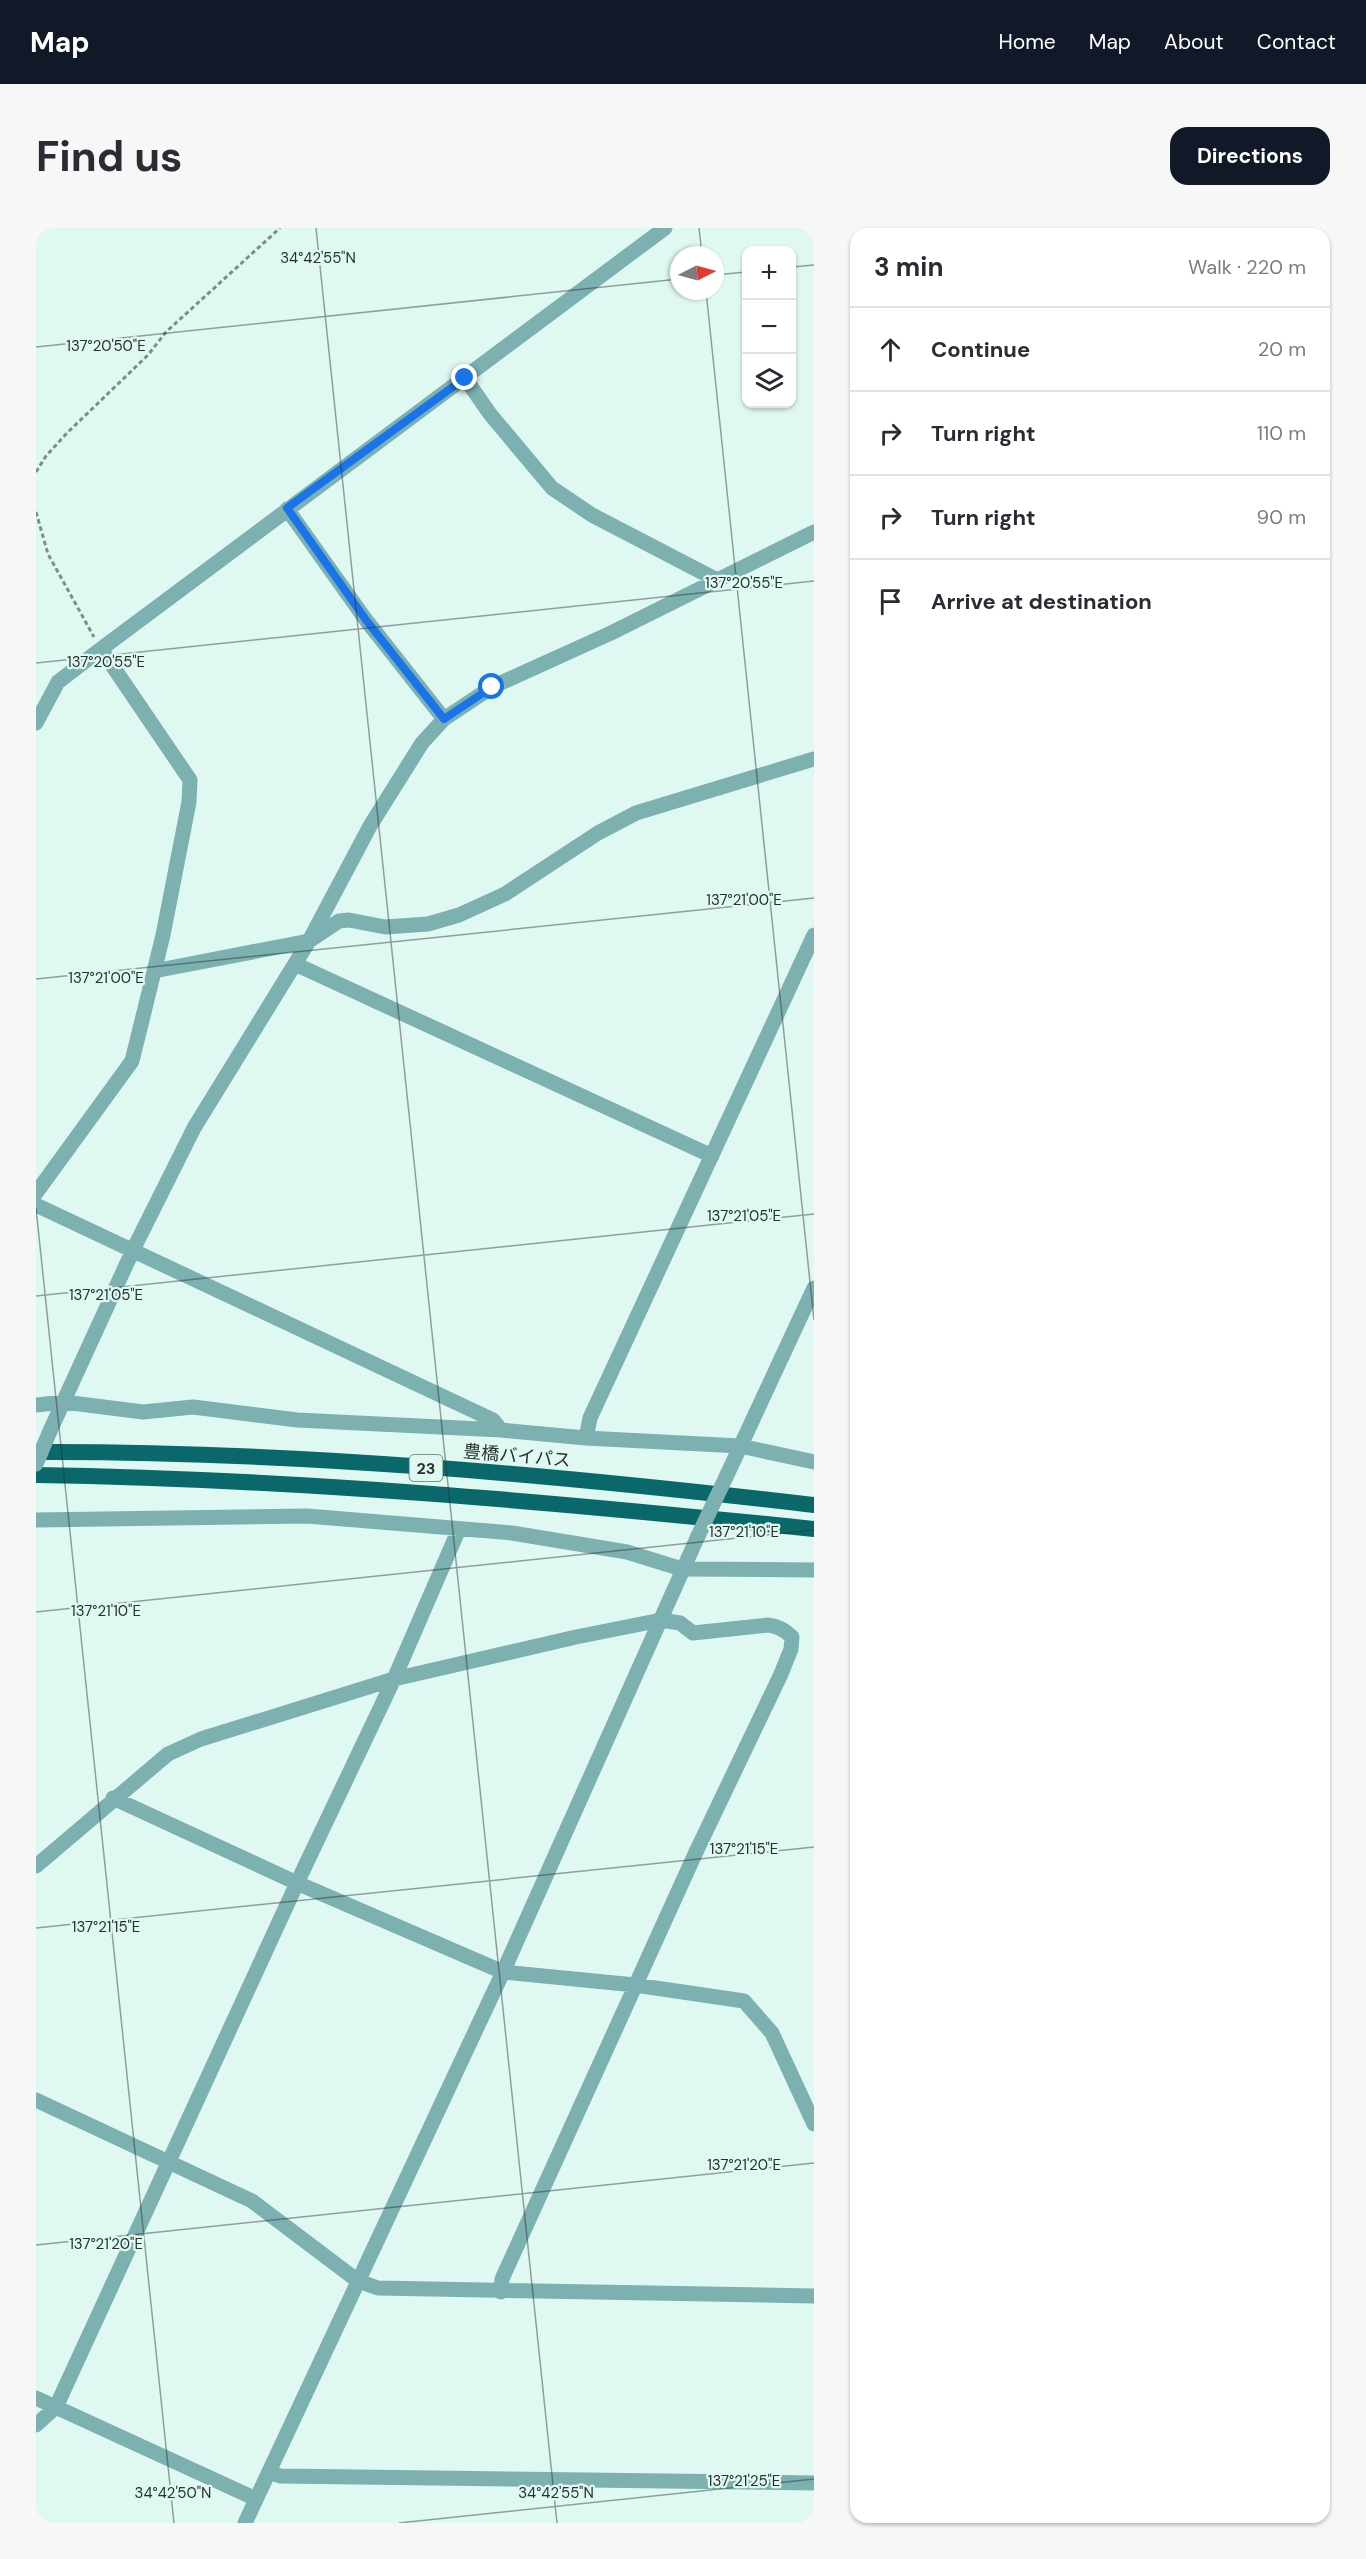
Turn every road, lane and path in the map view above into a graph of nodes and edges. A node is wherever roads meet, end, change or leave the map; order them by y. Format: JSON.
{"nodes":[{"id":1,"x":280,"y":228,"type":"edge"},
{"id":2,"x":665,"y":228,"type":"edge"},
{"id":3,"x":465,"y":378,"type":"junction"},
{"id":4,"x":36,"y":472,"type":"edge"},
{"id":5,"x":287,"y":508,"type":"junction"},
{"id":6,"x":36,"y":512,"type":"edge"},
{"id":7,"x":814,"y":532,"type":"edge"},
{"id":8,"x":717,"y":580,"type":"junction"},
{"id":9,"x":101,"y":649,"type":"junction"},
{"id":10,"x":444,"y":719,"type":"junction"},
{"id":11,"x":36,"y":723,"type":"edge"},
{"id":12,"x":814,"y":759,"type":"edge"},
{"id":13,"x":814,"y":935,"type":"edge"},
{"id":14,"x":309,"y":941,"type":"junction"},
{"id":15,"x":295,"y":964,"type":"junction"},
{"id":16,"x":154,"y":971,"type":"junction"},
{"id":17,"x":712,"y":1156,"type":"junction"},
{"id":18,"x":36,"y":1193,"type":"edge"},
{"id":19,"x":36,"y":1205,"type":"edge"},
{"id":20,"x":133,"y":1250,"type":"junction"},
{"id":21,"x":814,"y":1288,"type":"edge"},
{"id":22,"x":64,"y":1402,"type":"junction"},
{"id":23,"x":36,"y":1405,"type":"edge"},
{"id":24,"x":501,"y":1430,"type":"junction"},
{"id":25,"x":586,"y":1438,"type":"junction"},
{"id":26,"x":740,"y":1446,"type":"junction"},
{"id":27,"x":36,"y":1452,"type":"edge"},
{"id":28,"x":814,"y":1462,"type":"edge"},
{"id":29,"x":36,"y":1464,"type":"edge"},
{"id":30,"x":36,"y":1475,"type":"edge"},
{"id":31,"x":814,"y":1505,"type":"edge"},
{"id":32,"x":36,"y":1520,"type":"edge"},
{"id":33,"x":814,"y":1529,"type":"edge"},
{"id":34,"x":459,"y":1530,"type":"junction"},
{"id":35,"x":682,"y":1569,"type":"junction"},
{"id":36,"x":814,"y":1570,"type":"edge"},
{"id":37,"x":661,"y":1620,"type":"junction"},
{"id":38,"x":394,"y":1679,"type":"junction"},
{"id":39,"x":113,"y":1798,"type":"junction"},
{"id":40,"x":36,"y":1866,"type":"edge"},
{"id":41,"x":297,"y":1883,"type":"junction"},
{"id":42,"x":503,"y":1972,"type":"junction"},
{"id":43,"x":635,"y":1985,"type":"junction"},
{"id":44,"x":36,"y":2100,"type":"edge"},
{"id":45,"x":814,"y":2124,"type":"edge"},
{"id":46,"x":167,"y":2162,"type":"junction"},
{"id":47,"x":358,"y":2281,"type":"junction"},
{"id":48,"x":501,"y":2292,"type":"junction"},
{"id":49,"x":814,"y":2296,"type":"edge"},
{"id":50,"x":36,"y":2398,"type":"edge"},
{"id":51,"x":56,"y":2407,"type":"junction"},
{"id":52,"x":36,"y":2425,"type":"edge"},
{"id":53,"x":269,"y":2472,"type":"junction"},
{"id":54,"x":814,"y":2483,"type":"edge"},
{"id":55,"x":256,"y":2499,"type":"junction"},
{"id":56,"x":245,"y":2523,"type":"edge"}],
"edges":[{"from":1,"to":4,"type":"path"},
{"from":2,"to":3,"type":"street"},
{"from":3,"to":5,"type":"street"},
{"from":3,"to":8,"type":"street"},
{"from":5,"to":9,"type":"street"},
{"from":5,"to":10,"type":"street"},
{"from":6,"to":9,"type":"path"},
{"from":7,"to":8,"type":"street"},
{"from":8,"to":10,"type":"street"},
{"from":9,"to":11,"type":"street"},
{"from":9,"to":16,"type":"street"},
{"from":10,"to":14,"type":"street"},
{"from":12,"to":14,"type":"street"},
{"from":13,"to":17,"type":"street"},
{"from":14,"to":15,"type":"street"},
{"from":14,"to":16,"type":"street"},
{"from":15,"to":17,"type":"street"},
{"from":15,"to":20,"type":"street"},
{"from":16,"to":18,"type":"street"},
{"from":17,"to":25,"type":"street"},
{"from":19,"to":20,"type":"street"},
{"from":20,"to":22,"type":"street"},
{"from":20,"to":24,"type":"street"},
{"from":21,"to":26,"type":"street"},
{"from":22,"to":23,"type":"street"},
{"from":22,"to":24,"type":"street"},
{"from":22,"to":29,"type":"street","bridge":true},
{"from":24,"to":25,"type":"street"},
{"from":25,"to":26,"type":"street"},
{"from":26,"to":28,"type":"street"},
{"from":26,"to":35,"type":"street","bridge":true},
{"from":27,"to":31,"type":"highway","name":"豊橋バイパス","number":"23"},
{"from":30,"to":33,"type":"highway","number":"23"},
{"from":32,"to":34,"type":"street"},
{"from":34,"to":35,"type":"street"},
{"from":34,"to":38,"type":"street"},
{"from":35,"to":36,"type":"street"},
{"from":35,"to":37,"type":"street"},
{"from":37,"to":38,"type":"street"},
{"from":37,"to":42,"type":"street"},
{"from":37,"to":43,"type":"street"},
{"from":38,"to":39,"type":"street"},
{"from":38,"to":41,"type":"street"},
{"from":39,"to":40,"type":"street"},
{"from":39,"to":41,"type":"street"},
{"from":41,"to":42,"type":"street"},
{"from":41,"to":46,"type":"street"},
{"from":42,"to":43,"type":"street"},
{"from":42,"to":47,"type":"street"},
{"from":43,"to":45,"type":"street"},
{"from":43,"to":48,"type":"street"},
{"from":44,"to":46,"type":"street"},
{"from":46,"to":47,"type":"street"},
{"from":46,"to":51,"type":"street"},
{"from":47,"to":48,"type":"street"},
{"from":47,"to":53,"type":"street"},
{"from":48,"to":49,"type":"street"},
{"from":50,"to":51,"type":"street"},
{"from":51,"to":52,"type":"street"},
{"from":51,"to":55,"type":"street"},
{"from":53,"to":54,"type":"street"},
{"from":53,"to":55,"type":"street"},
{"from":55,"to":56,"type":"street"}]}
